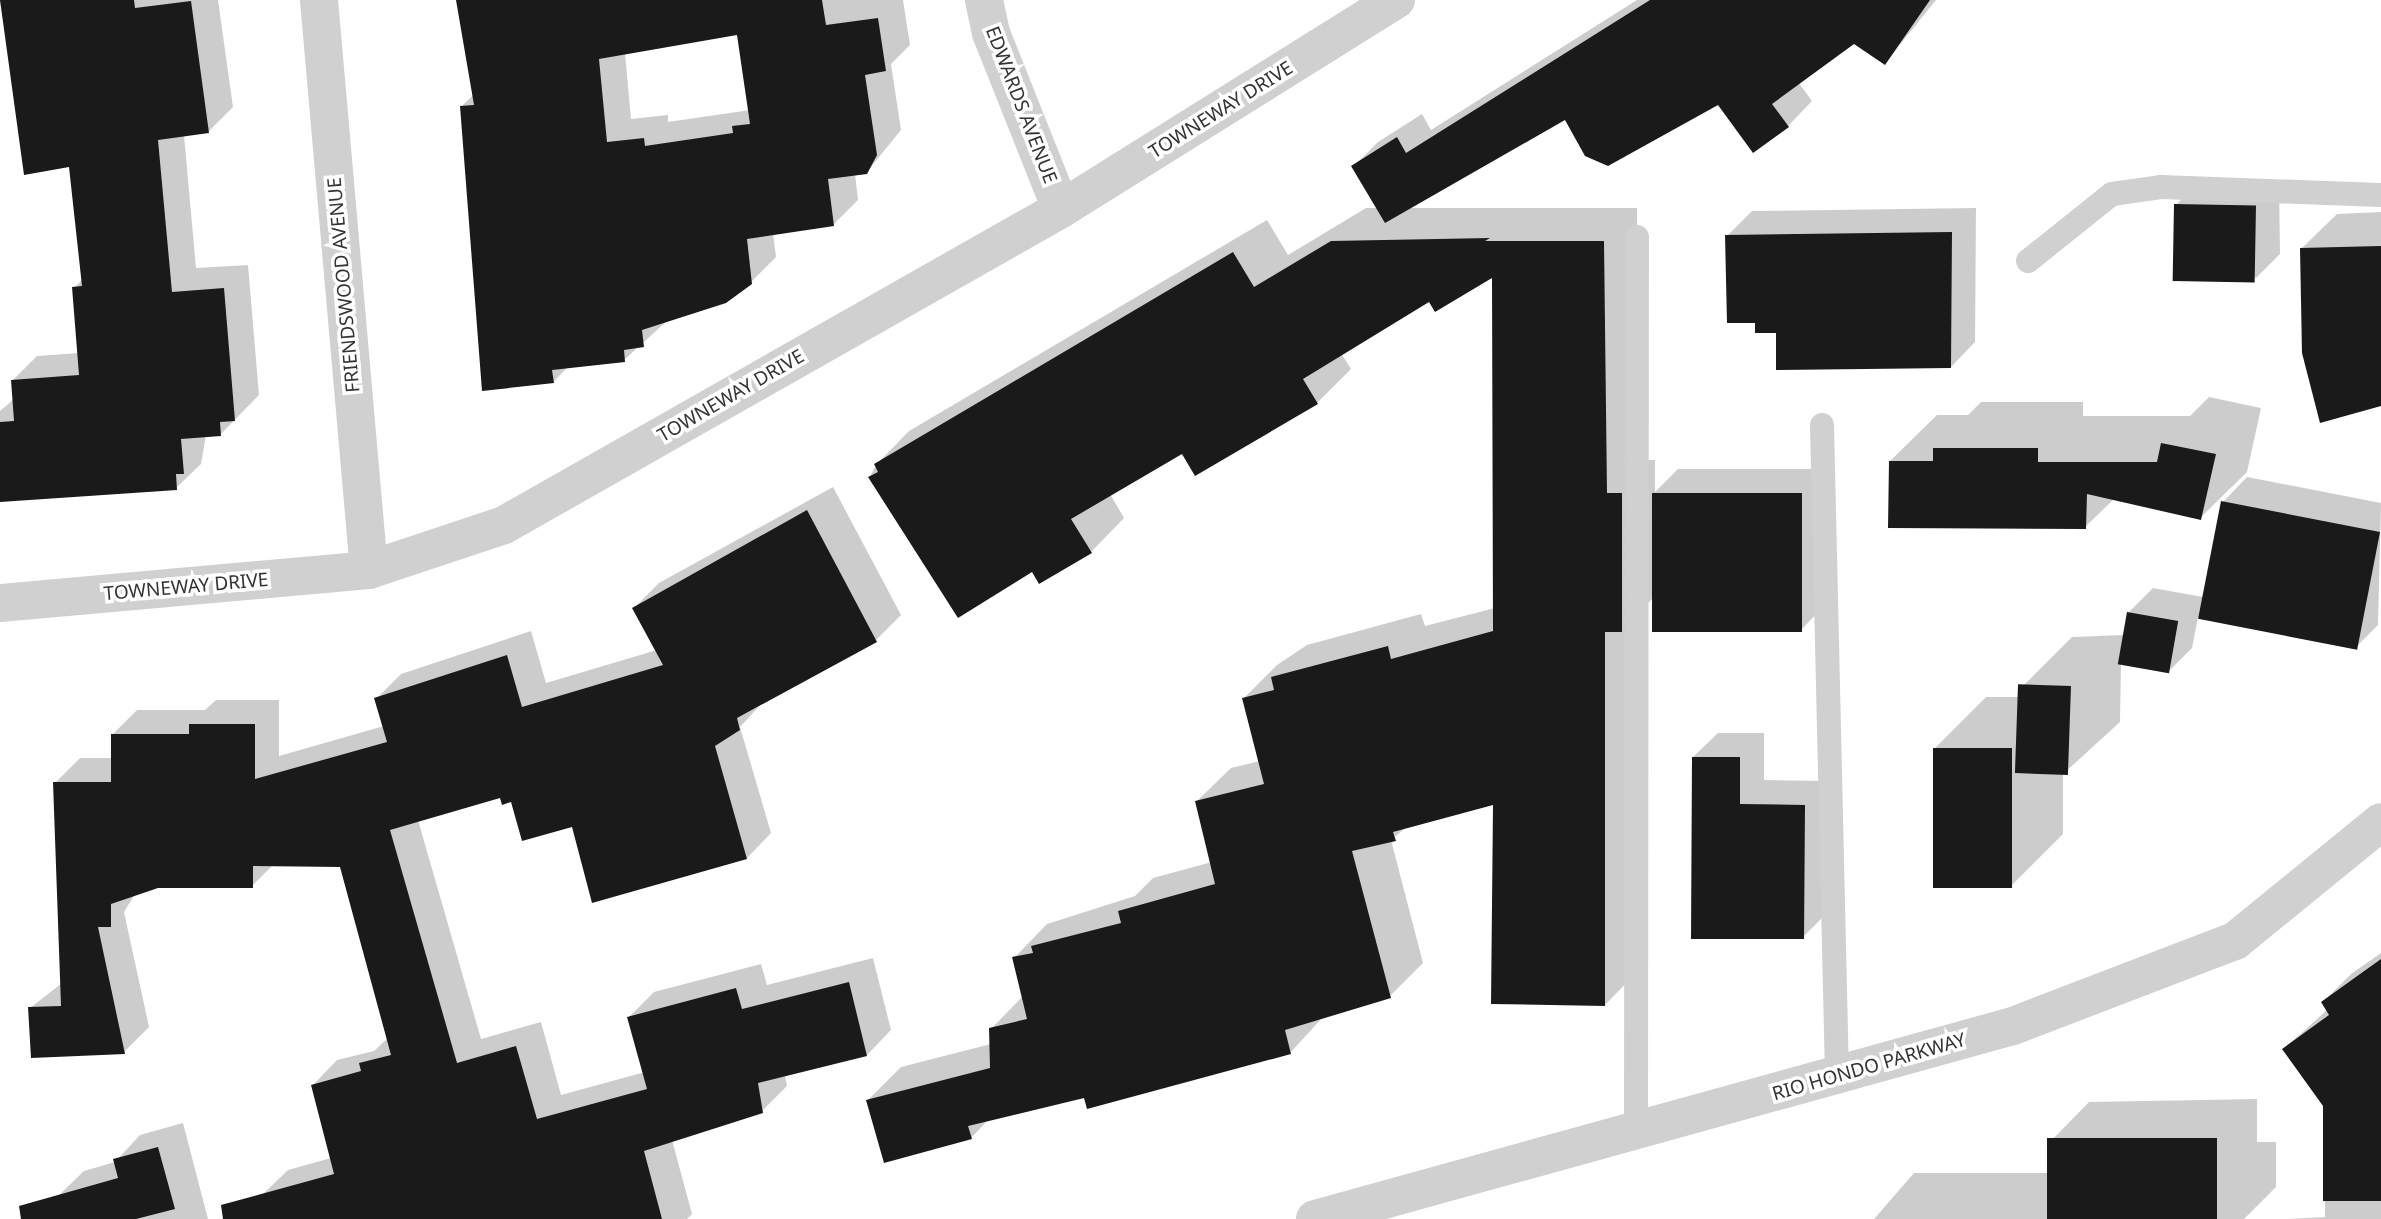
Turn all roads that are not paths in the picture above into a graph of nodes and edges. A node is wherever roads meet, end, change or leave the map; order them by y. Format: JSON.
{"nodes":[{"id":1,"x":319,"y":0,"type":"edge"},
{"id":2,"x":984,"y":0,"type":"edge"},
{"id":3,"x":1396,"y":0,"type":"edge"},
{"id":4,"x":2381,"y":195,"type":"edge"},
{"id":5,"x":1061,"y":209,"type":"junction"},
{"id":6,"x":1637,"y":237,"type":"dead end"},
{"id":7,"x":2028,"y":261,"type":"dead end"},
{"id":8,"x":1822,"y":425,"type":"dead end"},
{"id":9,"x":369,"y":570,"type":"junction"},
{"id":10,"x":0,"y":603,"type":"edge"},
{"id":11,"x":2381,"y":822,"type":"edge"},
{"id":12,"x":1837,"y":1076,"type":"junction"},
{"id":13,"x":1636,"y":1132,"type":"junction"},
{"id":14,"x":1315,"y":1219,"type":"edge"}],
"edges":[{"from":1,"to":9,"type":"street","name":"FRIENDSWOOD AVENUE"},
{"from":2,"to":5,"type":"street","name":"EDWARDS AVENUE"},
{"from":3,"to":5,"type":"street","name":"TOWNEWAY DRIVE"},
{"from":4,"to":7,"type":"lane"},
{"from":5,"to":9,"type":"street","name":"TOWNEWAY DRIVE"},
{"from":6,"to":13,"type":"lane"},
{"from":8,"to":12,"type":"lane"},
{"from":9,"to":10,"type":"street","name":"TOWNEWAY DRIVE"},
{"from":11,"to":12,"type":"street","name":"RIO HONDO PARKWAY"},
{"from":12,"to":13,"type":"street","name":"RIO HONDO PARKWAY"},
{"from":13,"to":14,"type":"street","name":"RIO HONDO PARKWAY"}]}
